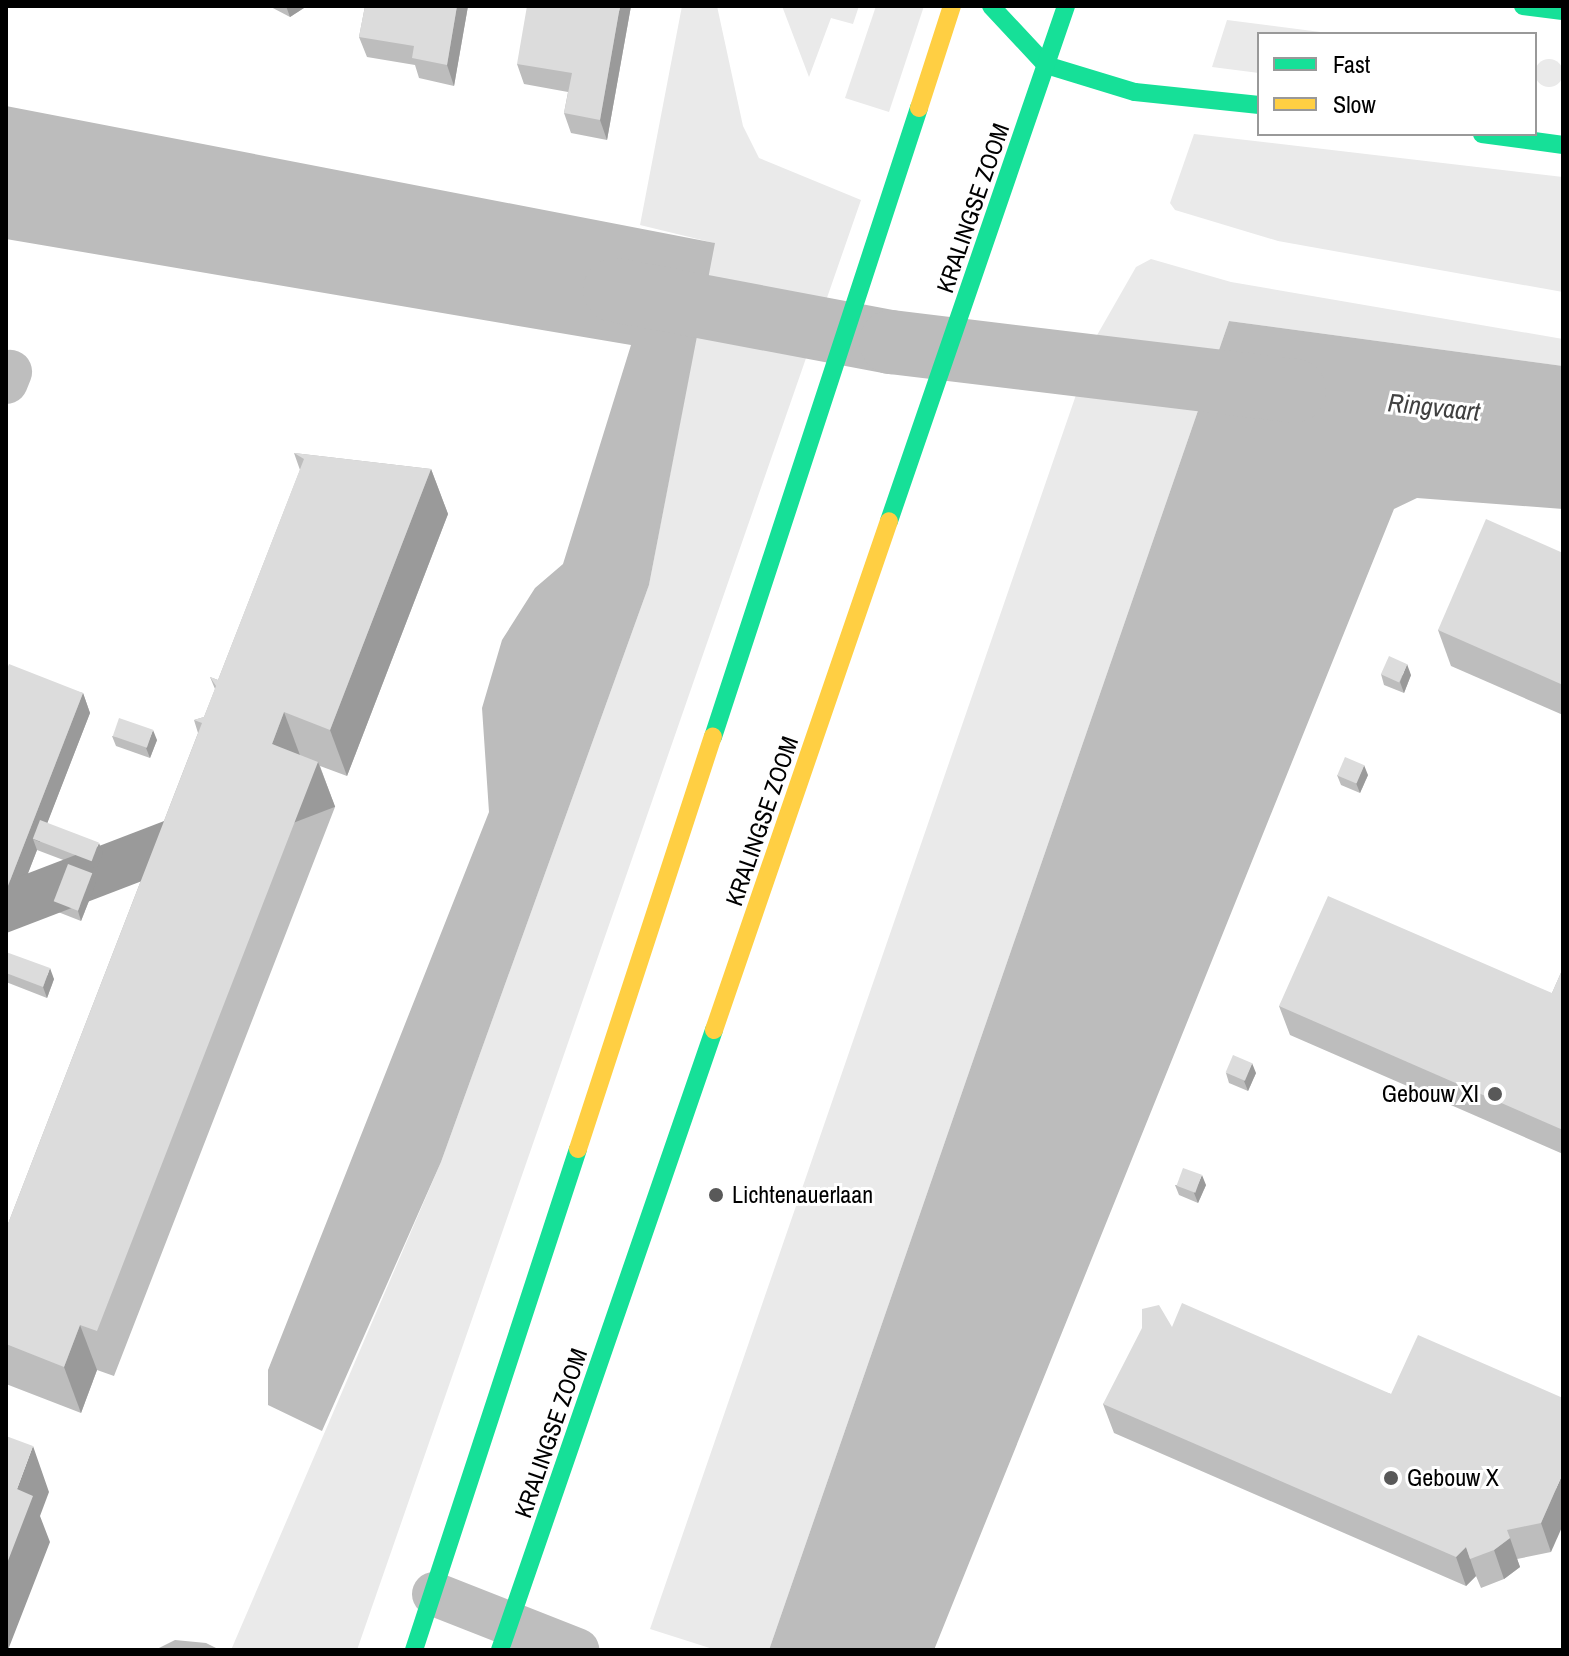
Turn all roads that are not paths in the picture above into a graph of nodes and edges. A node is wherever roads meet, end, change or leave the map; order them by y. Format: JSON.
{"nodes":[{"id":1,"x":952,"y":6,"type":"edge"},
{"id":2,"x":991,"y":6,"type":"edge"},
{"id":3,"x":1066,"y":6,"type":"edge"},
{"id":4,"x":1523,"y":6,"type":"edge"},
{"id":5,"x":1563,"y":11,"type":"edge"},
{"id":6,"x":1046,"y":65,"type":"junction"},
{"id":7,"x":1257,"y":105,"type":"edge"},
{"id":8,"x":1497,"y":136,"type":"edge"},
{"id":9,"x":1563,"y":145,"type":"edge"},
{"id":10,"x":434,"y":1594,"type":"junction"},
{"id":11,"x":505,"y":1637,"type":"edge"},
{"id":12,"x":414,"y":1650,"type":"edge"},
{"id":13,"x":577,"y":1650,"type":"edge"}],
"edges":[{"from":1,"to":10,"type":"main road"},
{"from":2,"to":6,"type":"main road"},
{"from":3,"to":6,"type":"main road","name":"KRALINGSE ZOOM"},
{"from":4,"to":5,"type":"main road"},
{"from":6,"to":7,"type":"main road"},
{"from":6,"to":11,"type":"main road","name":"KRALINGSE ZOOM"},
{"from":8,"to":9,"type":"main road"},
{"from":10,"to":11,"type":"street"},
{"from":10,"to":12,"type":"main road"},
{"from":11,"to":13,"type":"street"}]}
